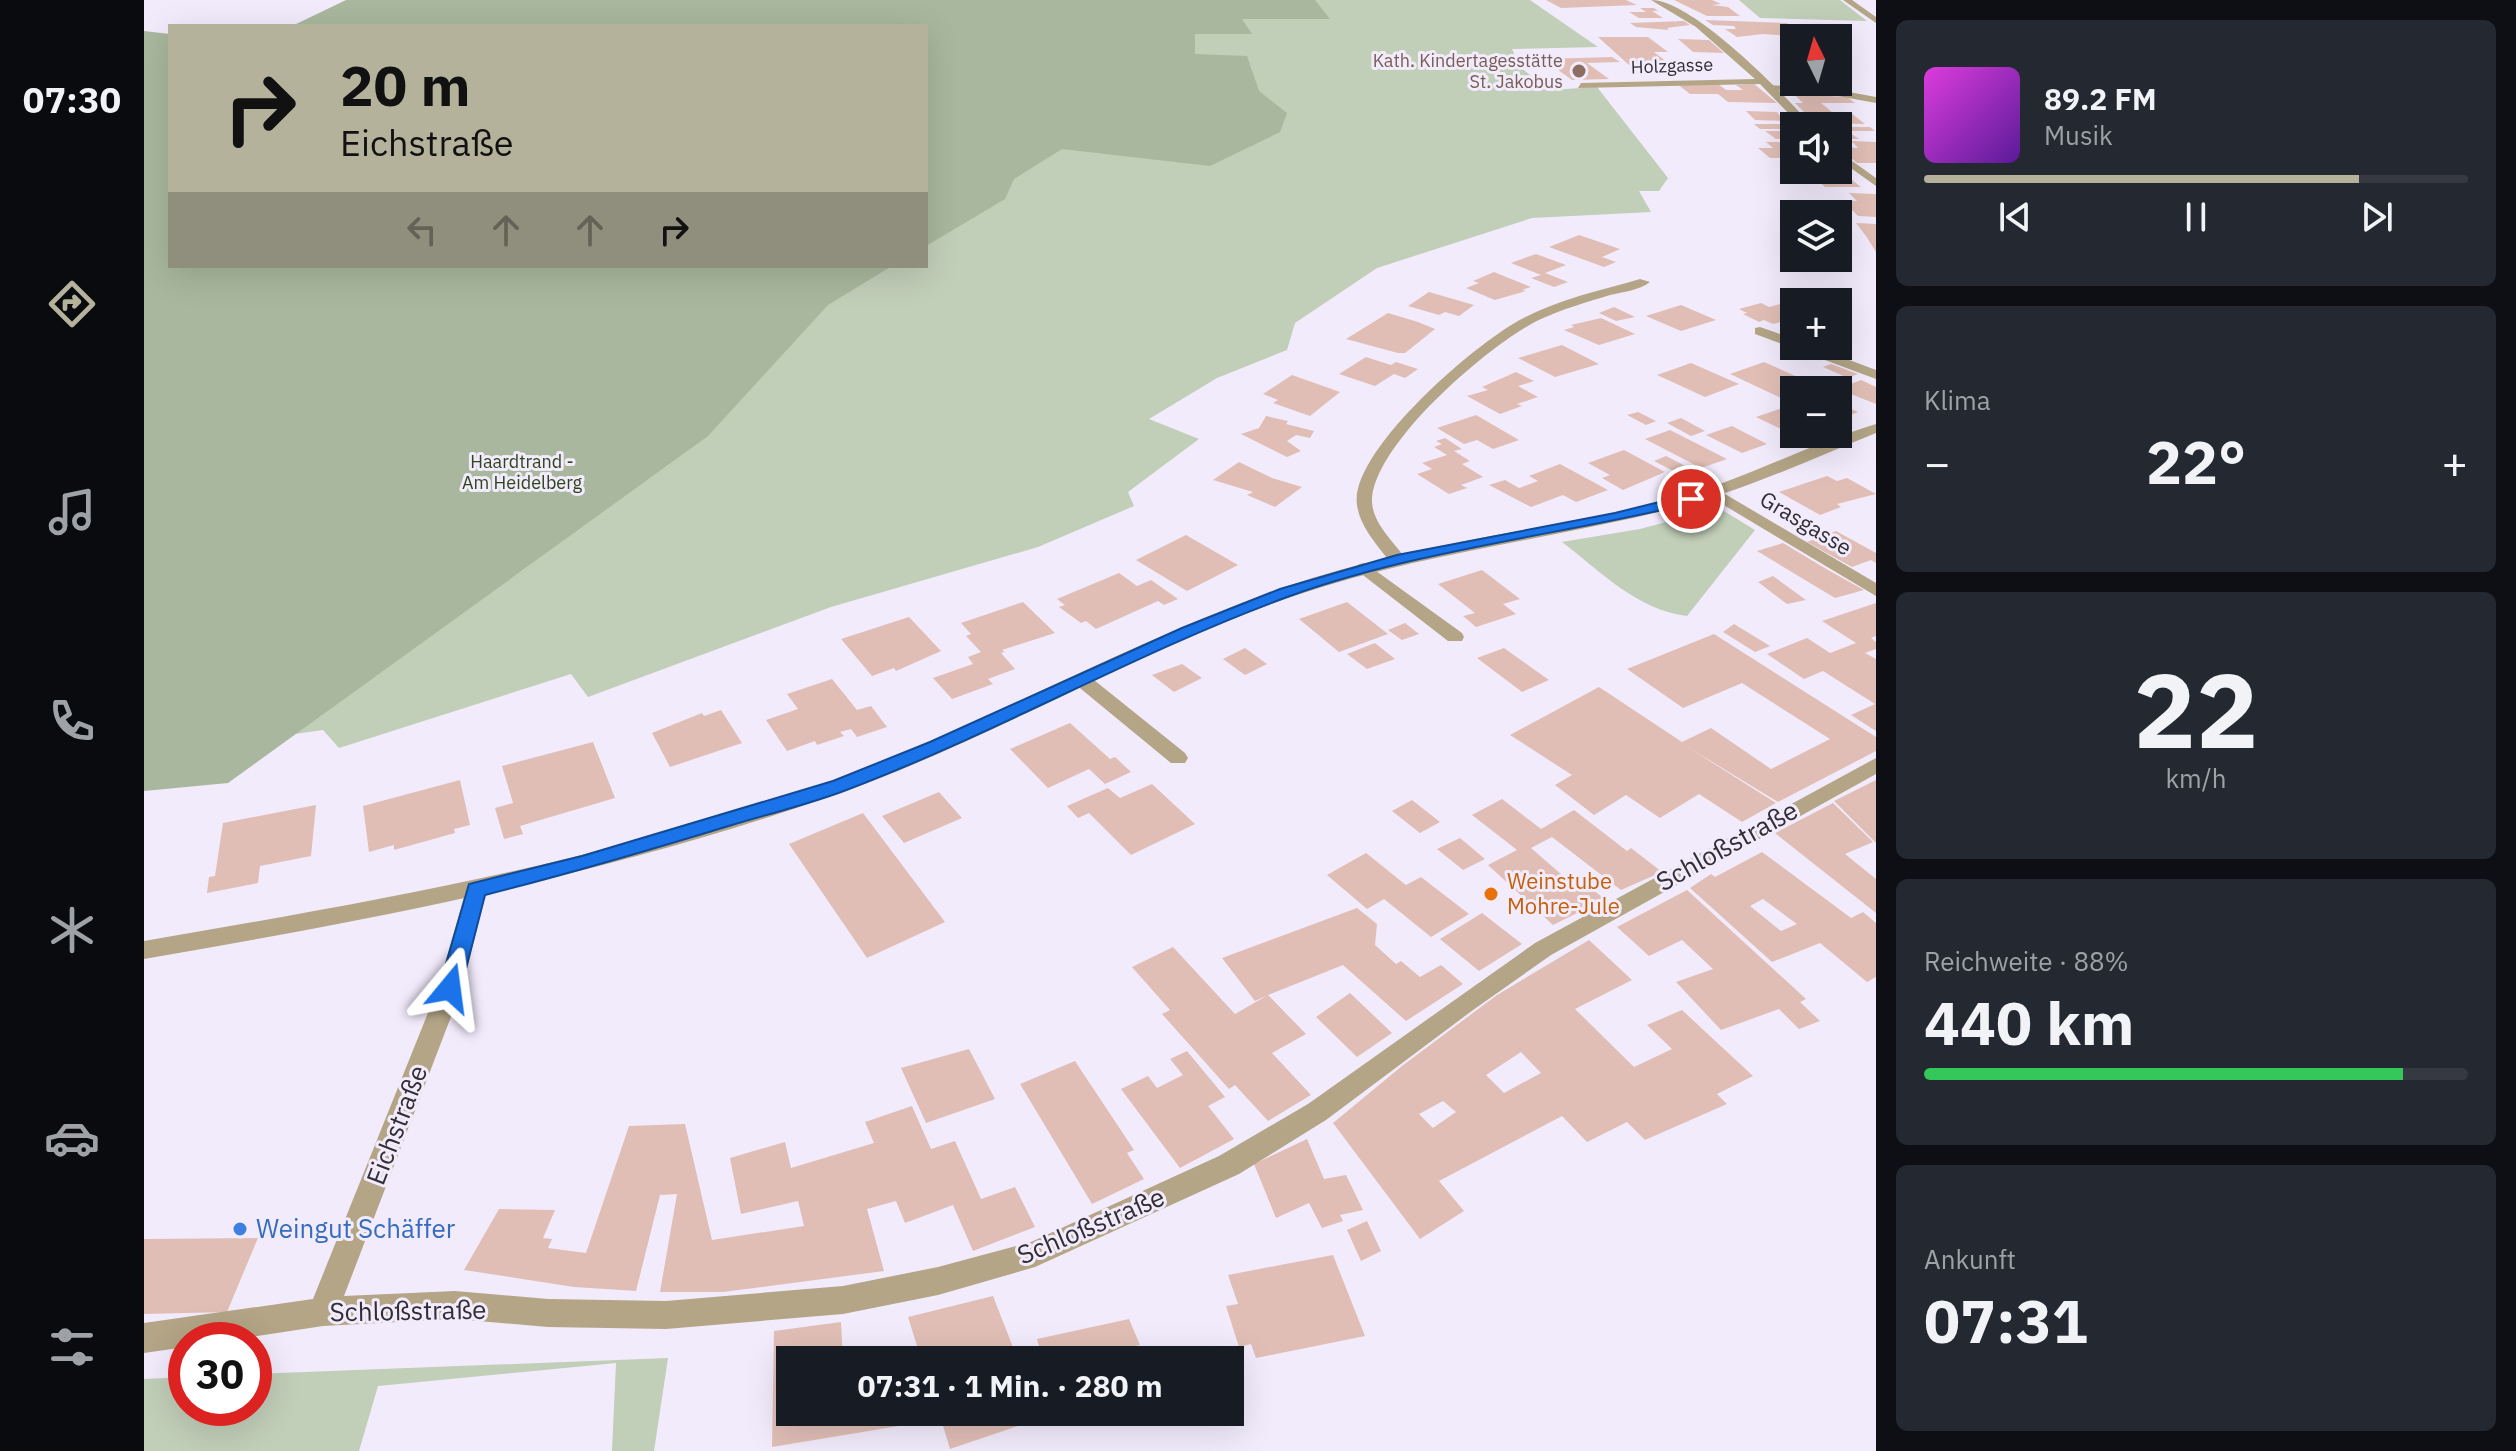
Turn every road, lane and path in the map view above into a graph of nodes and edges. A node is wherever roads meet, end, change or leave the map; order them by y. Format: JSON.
{"nodes":[{"id":1,"x":1655,"y":0,"type":"edge"},
{"id":2,"x":1847,"y":0,"type":"edge"},
{"id":3,"x":1876,"y":21,"type":"edge"},
{"id":4,"x":1767,"y":84,"type":"junction"},
{"id":5,"x":1581,"y":86,"type":"dead end"},
{"id":6,"x":1876,"y":100,"type":"edge"},
{"id":7,"x":1794,"y":112,"type":"edge"},
{"id":8,"x":1852,"y":165,"type":"edge"},
{"id":9,"x":1876,"y":183,"type":"edge"},
{"id":10,"x":1644,"y":282,"type":"dead end"},
{"id":11,"x":1760,"y":331,"type":"dead end"},
{"id":12,"x":1780,"y":339,"type":"edge"},
{"id":13,"x":1837,"y":360,"type":"edge"},
{"id":14,"x":1876,"y":375,"type":"edge"},
{"id":15,"x":1876,"y":428,"type":"edge"},
{"id":16,"x":1713,"y":492,"type":"junction"},
{"id":17,"x":1397,"y":559,"type":"junction"},
{"id":18,"x":1365,"y":568,"type":"junction"},
{"id":19,"x":1876,"y":591,"type":"edge"},
{"id":20,"x":1455,"y":637,"type":"dead end"},
{"id":21,"x":1082,"y":680,"type":"junction"},
{"id":22,"x":1178,"y":758,"type":"dead end"},
{"id":23,"x":1876,"y":765,"type":"edge"},
{"id":24,"x":476,"y":889,"type":"junction"},
{"id":25,"x":144,"y":950,"type":"edge"},
{"id":26,"x":323,"y":1312,"type":"junction"},
{"id":27,"x":144,"y":1338,"type":"edge"}],
"edges":[{"from":1,"to":4,"type":"street"},
{"from":2,"to":3,"type":"street"},
{"from":4,"to":5,"type":"street","name":"Holzgasse"},
{"from":4,"to":6,"type":"street","name":"Holzgasse"},
{"from":4,"to":7,"type":"street"},
{"from":8,"to":9,"type":"street"},
{"from":10,"to":17,"type":"street"},
{"from":11,"to":12,"type":"street"},
{"from":13,"to":14,"type":"street"},
{"from":15,"to":16,"type":"street"},
{"from":16,"to":17,"type":"street"},
{"from":16,"to":19,"type":"street","name":"Grasgasse"},
{"from":17,"to":18,"type":"street"},
{"from":18,"to":20,"type":"street"},
{"from":18,"to":21,"type":"street"},
{"from":21,"to":22,"type":"street"},
{"from":21,"to":24,"type":"street"},
{"from":23,"to":26,"type":"street","name":"Schloßstraße"},
{"from":24,"to":25,"type":"street"},
{"from":24,"to":26,"type":"street","name":"Eichstraße"},
{"from":26,"to":27,"type":"street","name":"Schloßstraße"}]}
